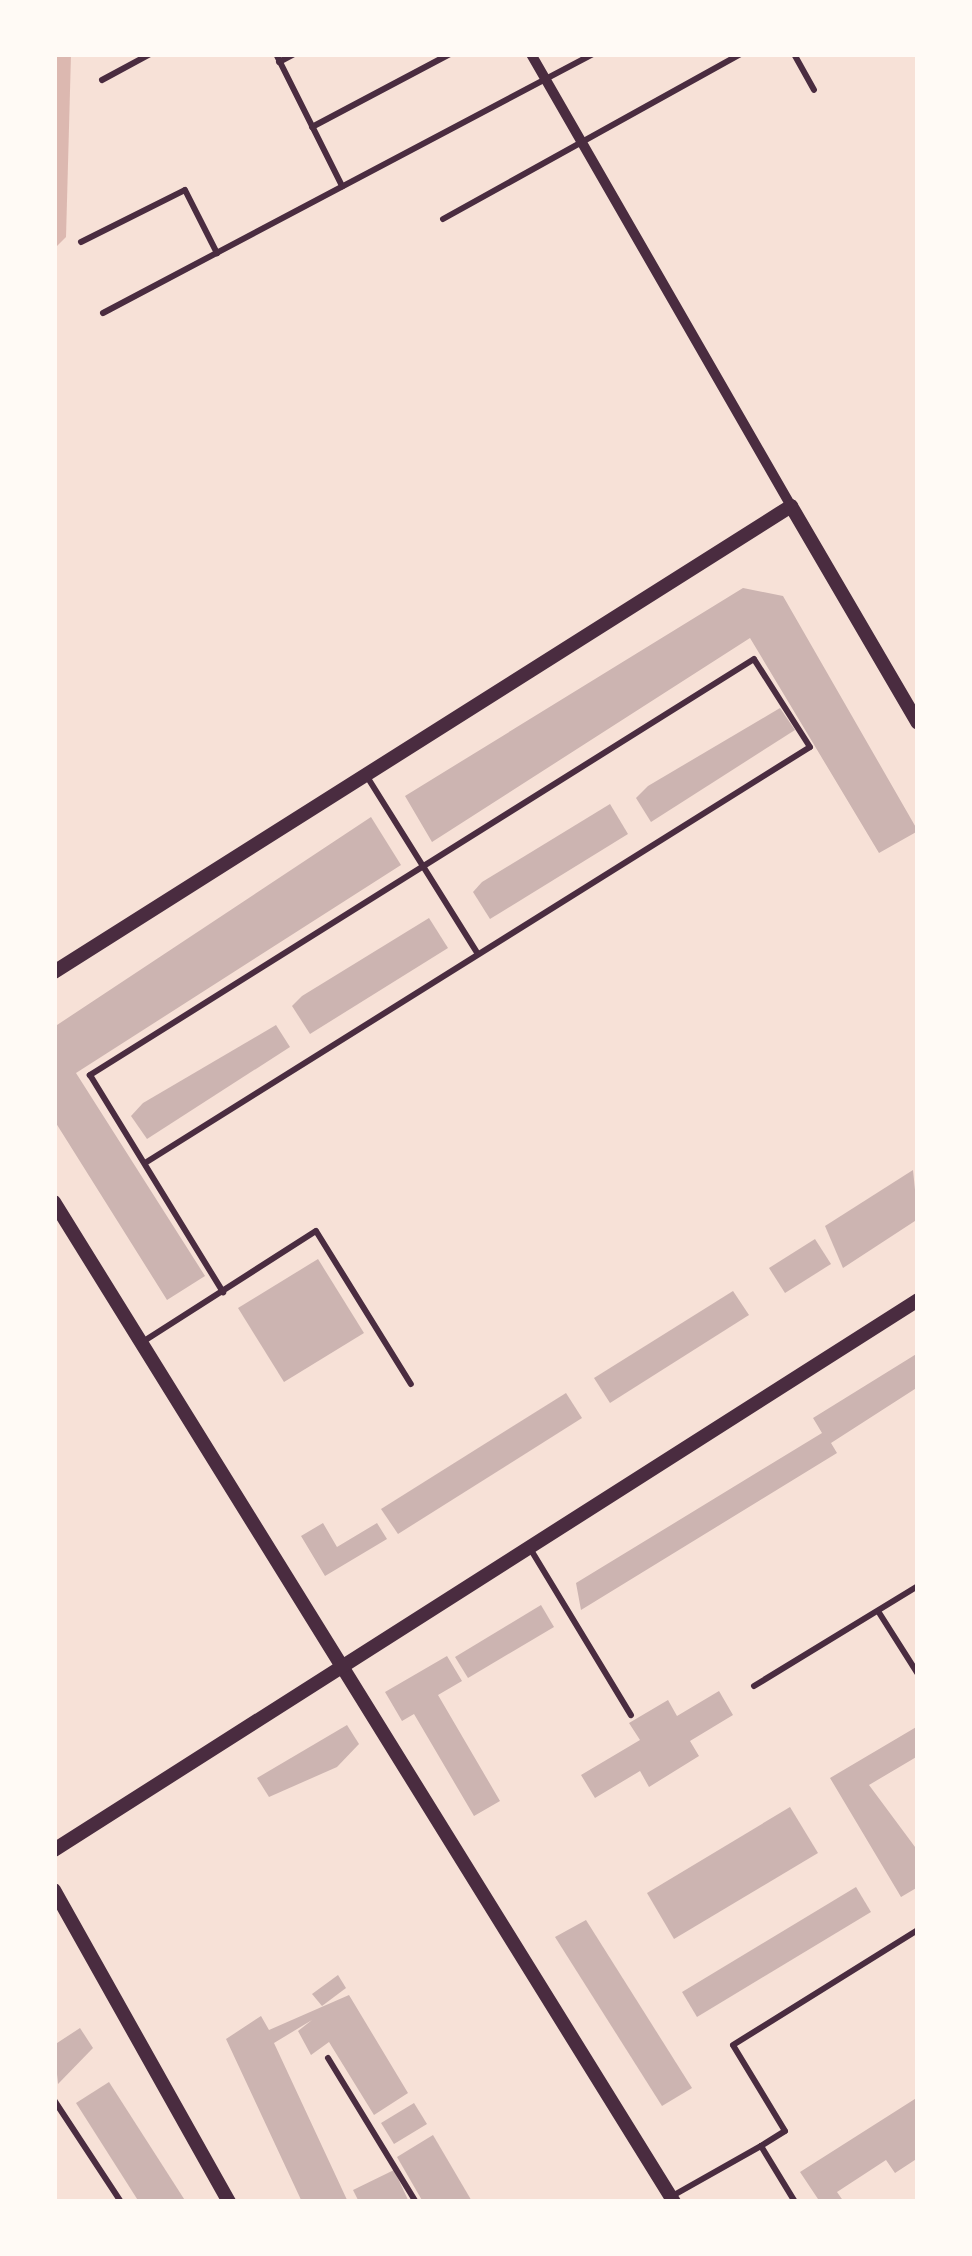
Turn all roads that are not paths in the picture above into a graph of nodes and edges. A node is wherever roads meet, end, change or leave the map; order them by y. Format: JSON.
{"nodes":[{"id":1,"x":150,"y":54,"type":"edge"},
{"id":2,"x":294,"y":54,"type":"edge"},
{"id":3,"x":450,"y":54,"type":"edge"},
{"id":4,"x":530,"y":54,"type":"edge"},
{"id":5,"x":593,"y":54,"type":"edge"},
{"id":6,"x":741,"y":54,"type":"edge"},
{"id":7,"x":794,"y":54,"type":"edge"},
{"id":8,"x":278,"y":58,"type":"edge"},
{"id":9,"x":544,"y":79,"type":"junction"},
{"id":10,"x":102,"y":80,"type":"dead end"},
{"id":11,"x":814,"y":90,"type":"dead end"},
{"id":12,"x":312,"y":127,"type":"junction"},
{"id":13,"x":581,"y":143,"type":"junction"},
{"id":14,"x":342,"y":186,"type":"junction"},
{"id":15,"x":443,"y":219,"type":"dead end"},
{"id":16,"x":81,"y":242,"type":"dead end"},
{"id":17,"x":217,"y":253,"type":"junction"},
{"id":18,"x":103,"y":313,"type":"dead end"},
{"id":19,"x":791,"y":506,"type":"junction"},
{"id":20,"x":918,"y":723,"type":"edge"},
{"id":21,"x":366,"y":775,"type":"junction"},
{"id":22,"x":423,"y":866,"type":"junction"},
{"id":23,"x":478,"y":954,"type":"junction"},
{"id":24,"x":54,"y":972,"type":"edge"},
{"id":25,"x":146,"y":1163,"type":"junction"},
{"id":26,"x":54,"y":1202,"type":"edge"},
{"id":27,"x":223,"y":1292,"type":"junction"},
{"id":28,"x":918,"y":1300,"type":"edge"},
{"id":29,"x":144,"y":1341,"type":"junction"},
{"id":30,"x":411,"y":1384,"type":"dead end"},
{"id":31,"x":530,"y":1547,"type":"junction"},
{"id":32,"x":918,"y":1586,"type":"edge"},
{"id":33,"x":878,"y":1610,"type":"junction"},
{"id":34,"x":346,"y":1663,"type":"junction"},
{"id":35,"x":918,"y":1674,"type":"edge"},
{"id":36,"x":754,"y":1686,"type":"dead end"},
{"id":37,"x":631,"y":1715,"type":"dead end"},
{"id":38,"x":54,"y":1850,"type":"edge"},
{"id":39,"x":54,"y":1889,"type":"edge"},
{"id":40,"x":918,"y":1930,"type":"edge"},
{"id":41,"x":328,"y":2059,"type":"dead end"},
{"id":42,"x":54,"y":2100,"type":"edge"},
{"id":43,"x":761,"y":2146,"type":"junction"},
{"id":44,"x":672,"y":2199,"type":"edge"},
{"id":45,"x":121,"y":2202,"type":"edge"},
{"id":46,"x":229,"y":2202,"type":"edge"},
{"id":47,"x":416,"y":2202,"type":"edge"},
{"id":48,"x":795,"y":2202,"type":"edge"}],
"edges":[{"from":1,"to":10,"type":"lane"},
{"from":2,"to":8,"type":"lane"},
{"from":3,"to":12,"type":"lane"},
{"from":4,"to":9,"type":"street"},
{"from":5,"to":9,"type":"lane"},
{"from":6,"to":13,"type":"lane"},
{"from":7,"to":11,"type":"lane"},
{"from":8,"to":12,"type":"lane"},
{"from":9,"to":13,"type":"street"},
{"from":9,"to":14,"type":"lane"},
{"from":12,"to":14,"type":"lane"},
{"from":13,"to":15,"type":"lane"},
{"from":13,"to":19,"type":"street"},
{"from":14,"to":17,"type":"lane"},
{"from":16,"to":17,"type":"lane"},
{"from":17,"to":18,"type":"lane"},
{"from":19,"to":20,"type":"street"},
{"from":19,"to":21,"type":"street"},
{"from":21,"to":22,"type":"lane"},
{"from":21,"to":24,"type":"street"},
{"from":22,"to":23,"type":"lane"},
{"from":22,"to":23,"type":"lane"},
{"from":22,"to":25,"type":"lane"},
{"from":23,"to":25,"type":"lane"},
{"from":25,"to":27,"type":"lane"},
{"from":26,"to":29,"type":"street"},
{"from":27,"to":29,"type":"lane"},
{"from":27,"to":30,"type":"lane"},
{"from":28,"to":31,"type":"street"},
{"from":29,"to":34,"type":"street"},
{"from":31,"to":34,"type":"street"},
{"from":31,"to":37,"type":"lane"},
{"from":32,"to":33,"type":"lane"},
{"from":33,"to":35,"type":"lane"},
{"from":33,"to":36,"type":"lane"},
{"from":34,"to":38,"type":"street"},
{"from":34,"to":44,"type":"street"},
{"from":39,"to":46,"type":"street"},
{"from":40,"to":43,"type":"lane"},
{"from":41,"to":47,"type":"lane"},
{"from":42,"to":45,"type":"lane"},
{"from":43,"to":44,"type":"lane"},
{"from":43,"to":48,"type":"lane"}]}
